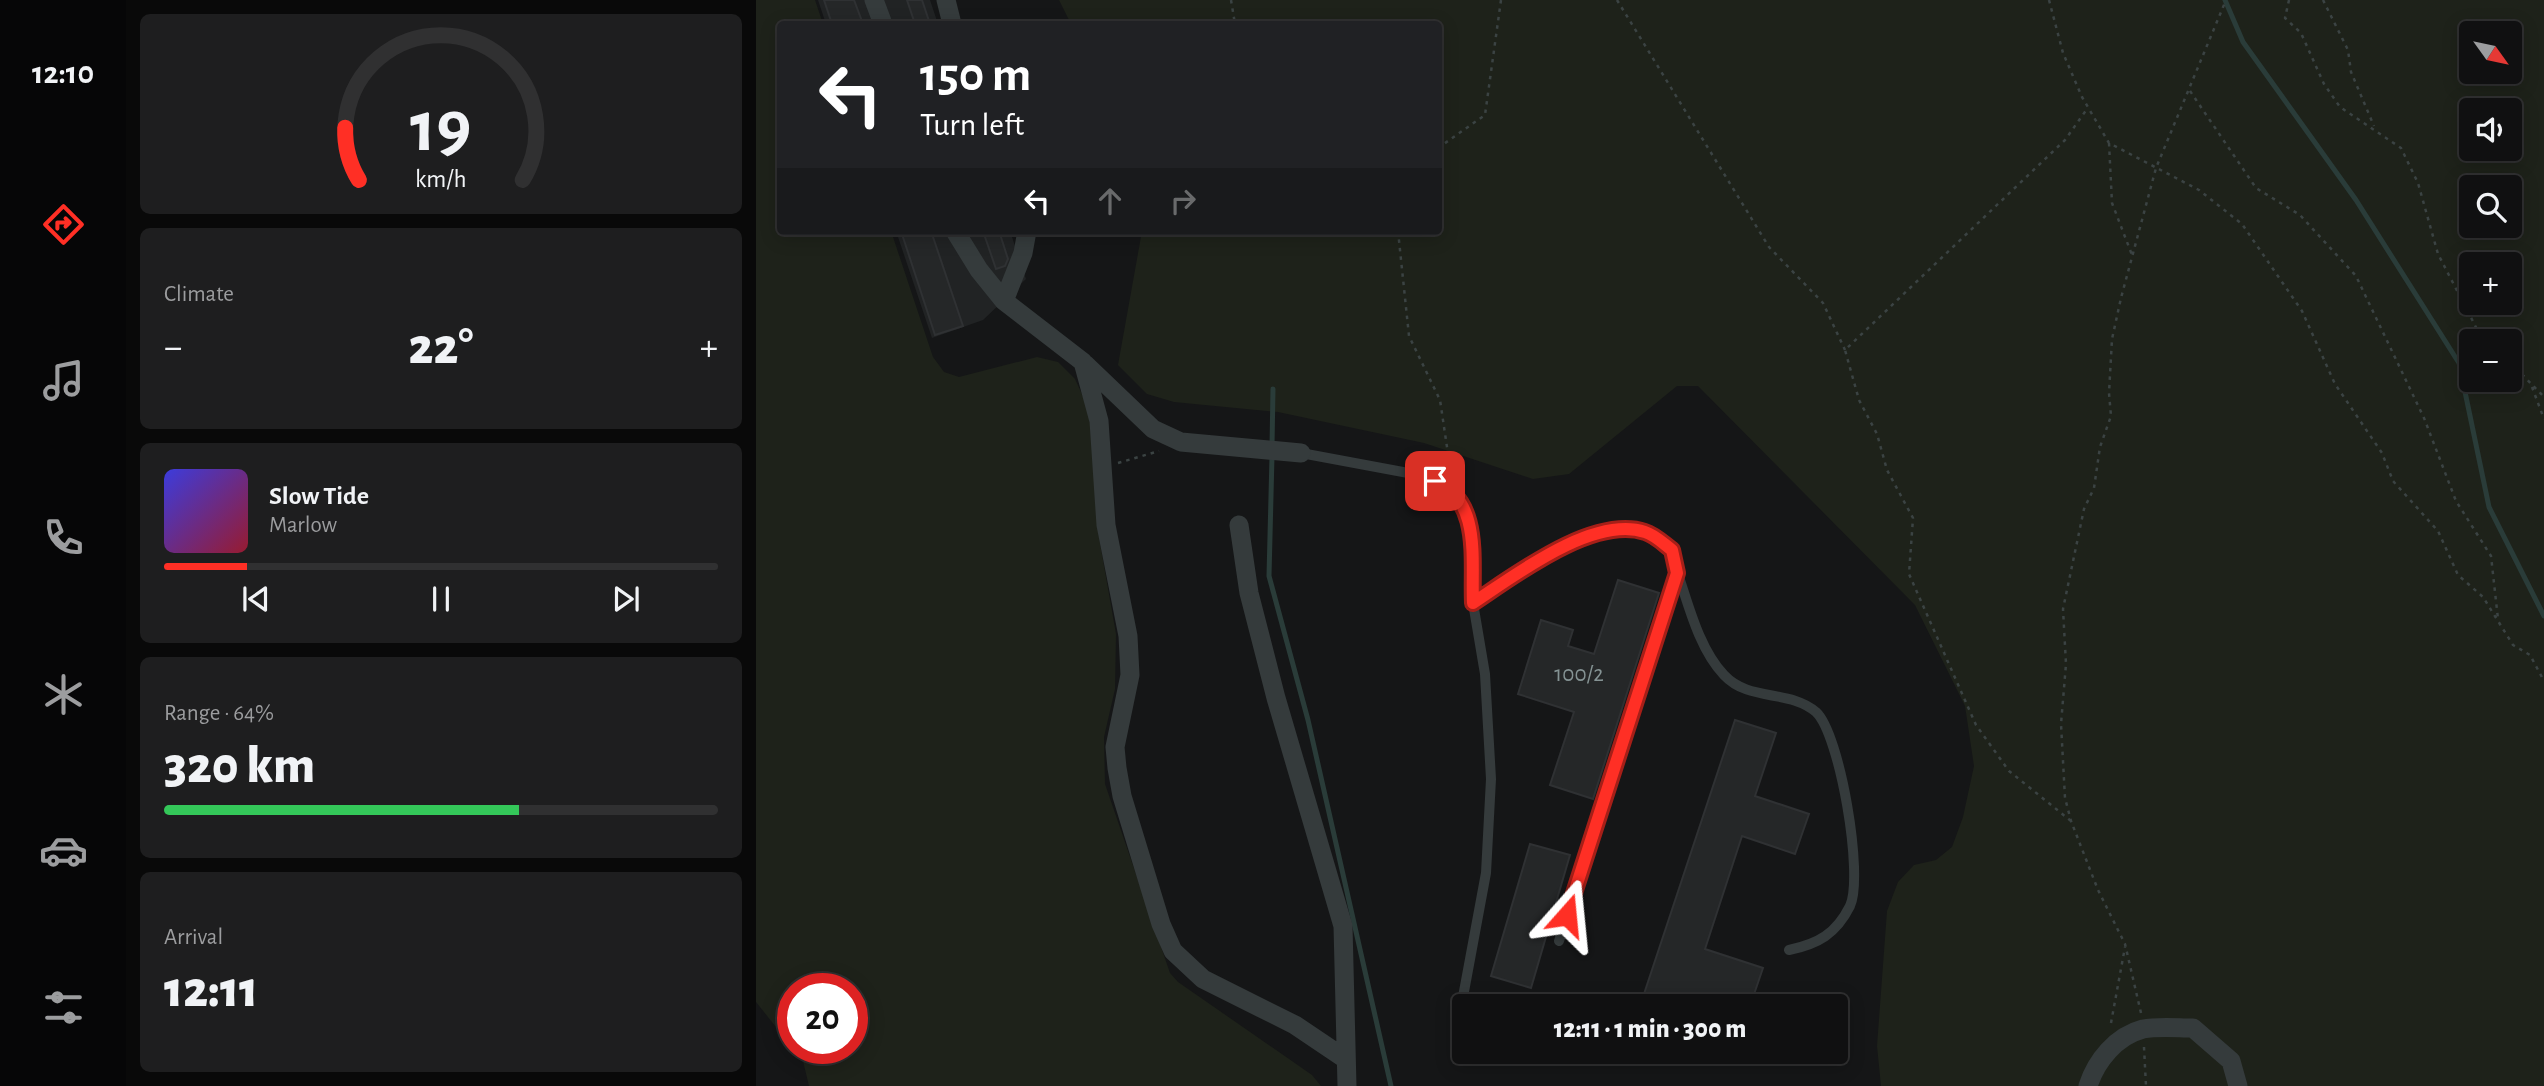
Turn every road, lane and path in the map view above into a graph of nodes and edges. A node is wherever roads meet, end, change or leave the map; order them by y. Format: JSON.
{"nodes":[{"id":1,"x":874,"y":0,"type":"edge"},
{"id":2,"x":946,"y":0,"type":"edge"},
{"id":3,"x":1231,"y":0,"type":"edge"},
{"id":4,"x":1501,"y":0,"type":"edge"},
{"id":5,"x":1617,"y":0,"type":"edge"},
{"id":6,"x":2049,"y":0,"type":"edge"},
{"id":7,"x":2226,"y":0,"type":"edge"},
{"id":8,"x":2289,"y":0,"type":"edge"},
{"id":9,"x":2323,"y":0,"type":"edge"},
{"id":10,"x":882,"y":21,"type":"edge"},
{"id":11,"x":951,"y":21,"type":"edge"},
{"id":12,"x":1234,"y":21,"type":"edge"},
{"id":13,"x":2190,"y":91,"type":"junction"},
{"id":14,"x":2087,"y":109,"type":"junction"},
{"id":15,"x":2376,"y":128,"type":"junction"},
{"id":16,"x":2109,"y":143,"type":"junction"},
{"id":17,"x":1442,"y":145,"type":"edge"},
{"id":18,"x":2156,"y":168,"type":"junction"},
{"id":19,"x":957,"y":235,"type":"edge"},
{"id":20,"x":1026,"y":235,"type":"edge"},
{"id":21,"x":1398,"y":235,"type":"edge"},
{"id":22,"x":2133,"y":256,"type":"junction"},
{"id":23,"x":1004,"y":301,"type":"junction"},
{"id":24,"x":2477,"y":329,"type":"edge"},
{"id":25,"x":1845,"y":350,"type":"junction"},
{"id":26,"x":1083,"y":362,"type":"junction"},
{"id":27,"x":2522,"y":375,"type":"edge"},
{"id":28,"x":2531,"y":385,"type":"junction"},
{"id":29,"x":2544,"y":397,"type":"edge"},
{"id":30,"x":2544,"y":419,"type":"edge"},
{"id":31,"x":1181,"y":442,"type":"junction"},
{"id":32,"x":1301,"y":453,"type":"joint"},
{"id":33,"x":1104,"y":467,"type":"junction"},
{"id":34,"x":1451,"y":488,"type":"junction"},
{"id":35,"x":1238,"y":525,"type":"dead end"},
{"id":36,"x":1677,"y":573,"type":"junction"},
{"id":37,"x":1473,"y":603,"type":"junction"},
{"id":38,"x":2498,"y":620,"type":"junction"},
{"id":39,"x":2544,"y":681,"type":"edge"},
{"id":40,"x":2071,"y":821,"type":"junction"},
{"id":41,"x":1559,"y":941,"type":"dead end"},
{"id":42,"x":2125,"y":944,"type":"junction"},
{"id":43,"x":1789,"y":950,"type":"dead end"},
{"id":44,"x":1464,"y":994,"type":"edge"},
{"id":45,"x":2142,"y":1029,"type":"junction"},
{"id":46,"x":2107,"y":1050,"type":"junction"},
{"id":47,"x":1344,"y":1058,"type":"junction"},
{"id":48,"x":1347,"y":1086,"type":"edge"},
{"id":49,"x":2088,"y":1086,"type":"edge"},
{"id":50,"x":2146,"y":1086,"type":"edge"},
{"id":51,"x":2238,"y":1086,"type":"edge"}],
"edges":[{"from":1,"to":10,"type":"street"},
{"from":2,"to":11,"type":"street"},
{"from":3,"to":12,"type":"path"},
{"from":4,"to":17,"type":"path"},
{"from":5,"to":25,"type":"path"},
{"from":6,"to":14,"type":"path"},
{"from":7,"to":13,"type":"path"},
{"from":8,"to":15,"type":"path"},
{"from":9,"to":15,"type":"path"},
{"from":13,"to":18,"type":"path"},
{"from":13,"to":38,"type":"path"},
{"from":14,"to":16,"type":"path"},
{"from":14,"to":25,"type":"path"},
{"from":15,"to":24,"type":"path"},
{"from":16,"to":18,"type":"path"},
{"from":16,"to":22,"type":"path"},
{"from":18,"to":22,"type":"path"},
{"from":18,"to":38,"type":"path"},
{"from":19,"to":23,"type":"street"},
{"from":20,"to":23,"type":"street"},
{"from":21,"to":34,"type":"path"},
{"from":22,"to":40,"type":"path"},
{"from":23,"to":26,"type":"street"},
{"from":25,"to":40,"type":"path"},
{"from":26,"to":31,"type":"street"},
{"from":26,"to":33,"type":"street"},
{"from":27,"to":28,"type":"path"},
{"from":28,"to":29,"type":"path"},
{"from":28,"to":30,"type":"path"},
{"from":31,"to":32,"type":"street"},
{"from":31,"to":33,"type":"path"},
{"from":32,"to":34,"type":"lane"},
{"from":33,"to":47,"type":"street"},
{"from":34,"to":37,"type":"lane"},
{"from":35,"to":47,"type":"street"},
{"from":36,"to":37,"type":"lane"},
{"from":36,"to":41,"type":"lane"},
{"from":36,"to":43,"type":"lane"},
{"from":37,"to":44,"type":"lane"},
{"from":38,"to":39,"type":"path"},
{"from":40,"to":42,"type":"path"},
{"from":42,"to":45,"type":"path"},
{"from":42,"to":46,"type":"path"},
{"from":45,"to":46,"type":"street"},
{"from":45,"to":50,"type":"path"},
{"from":45,"to":51,"type":"street"},
{"from":46,"to":49,"type":"street"},
{"from":47,"to":48,"type":"street"}]}
